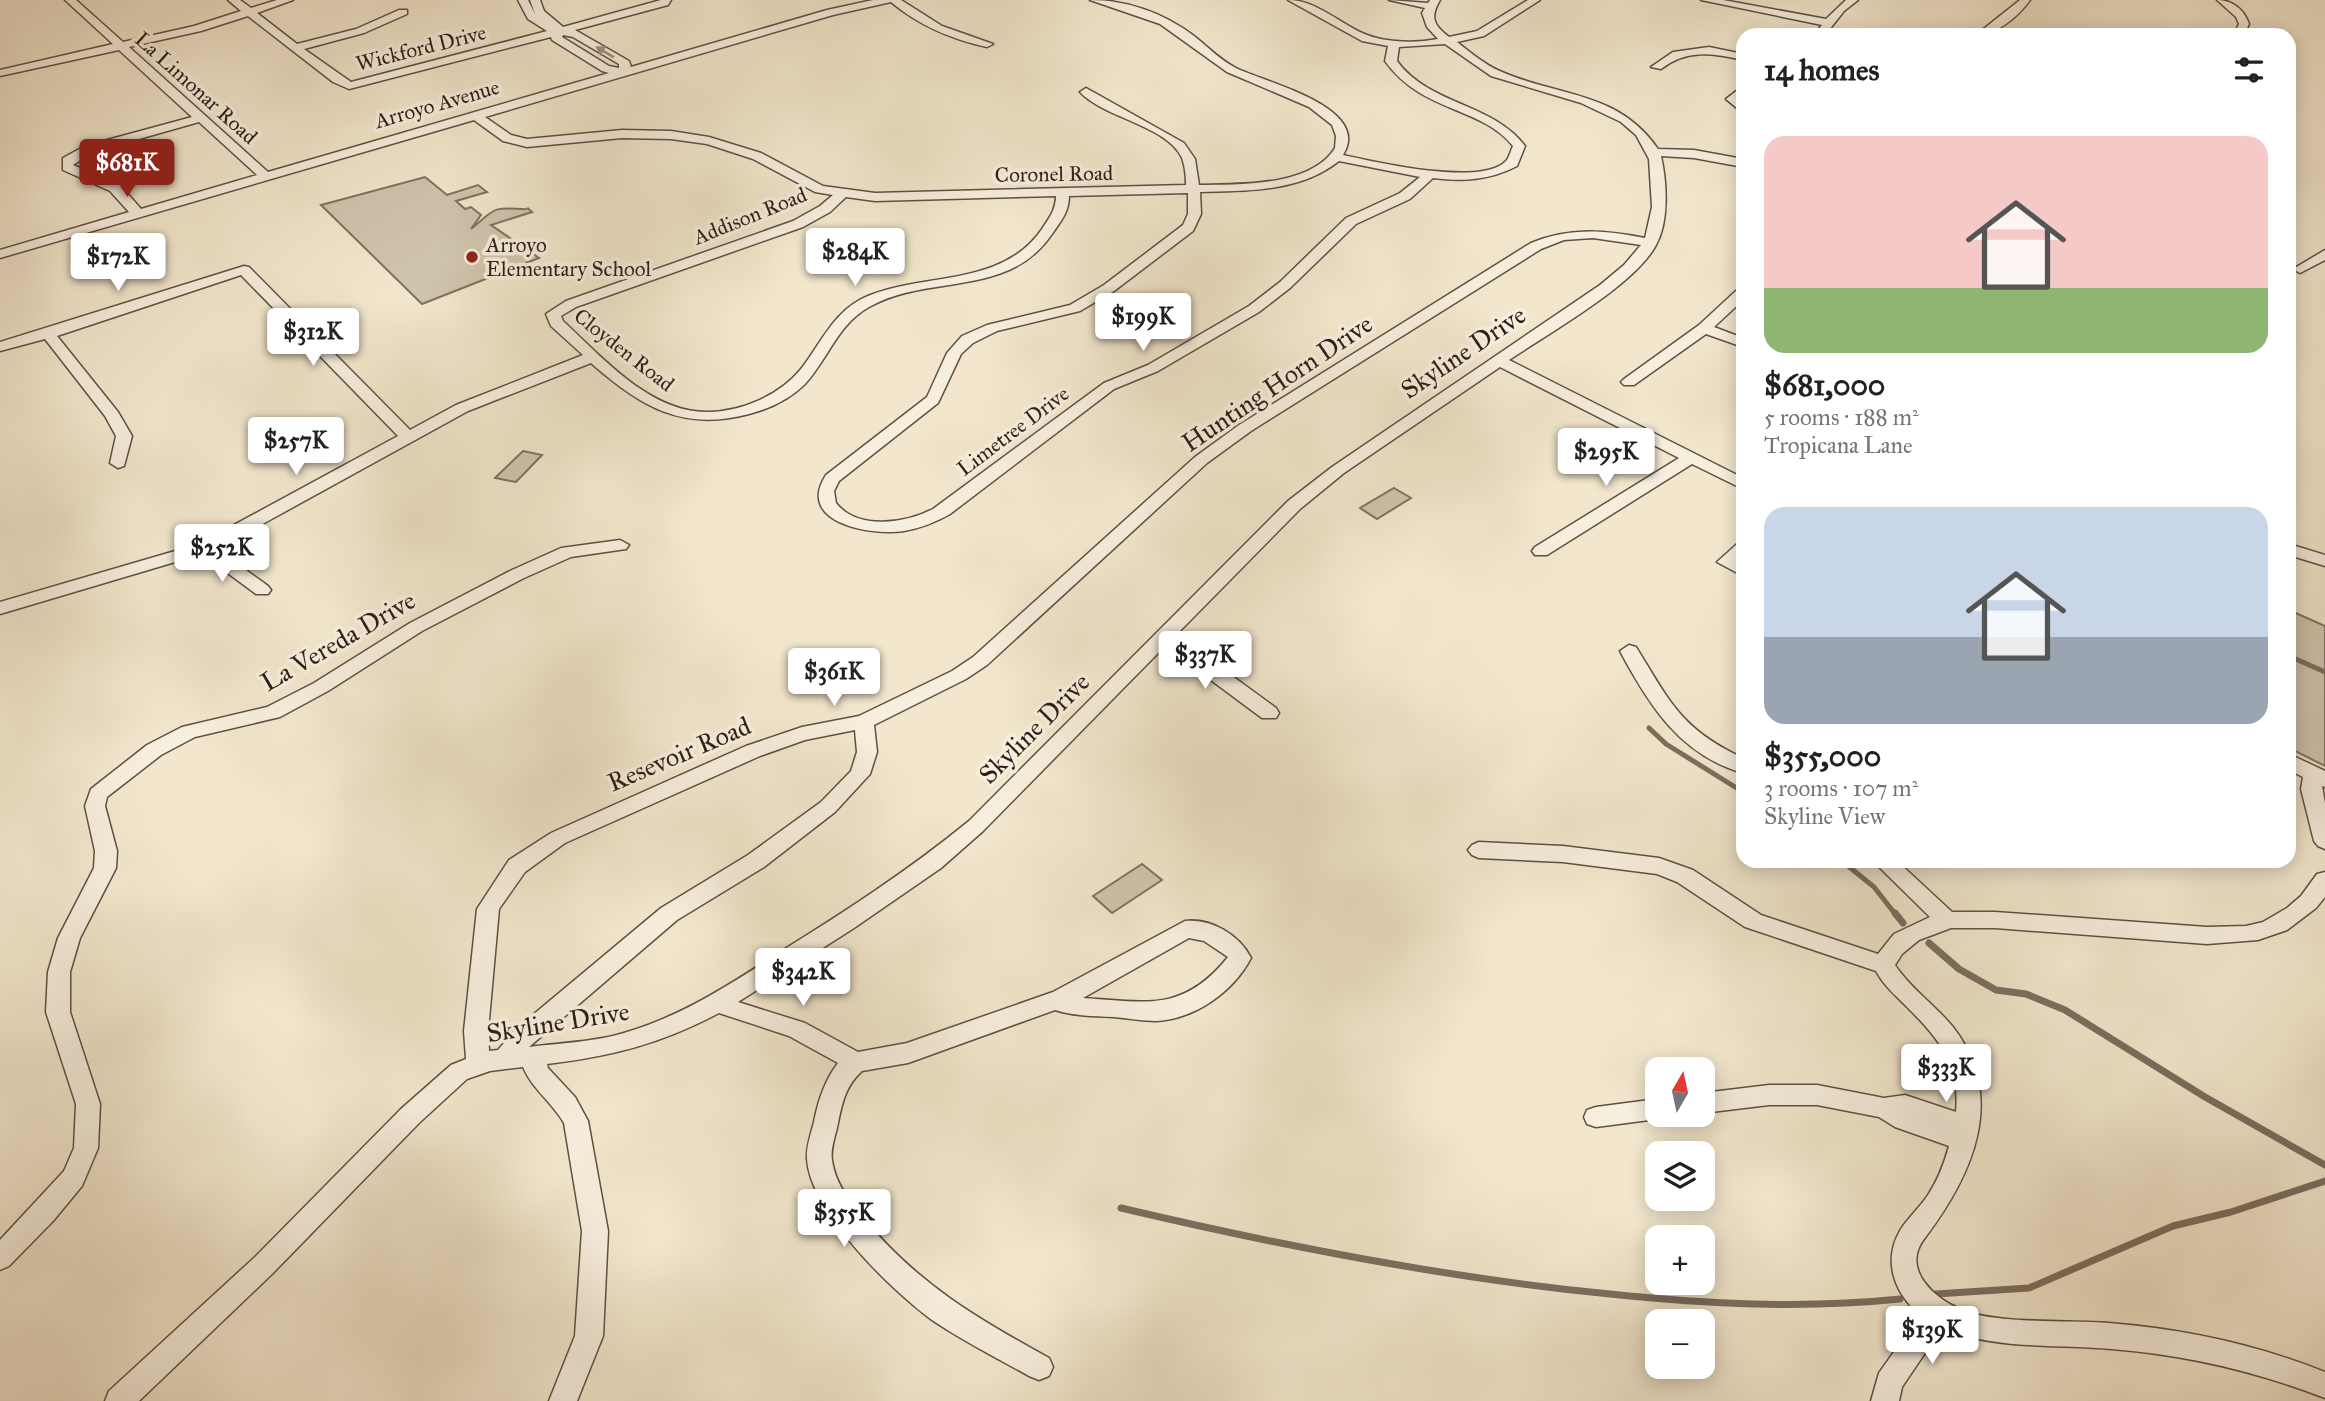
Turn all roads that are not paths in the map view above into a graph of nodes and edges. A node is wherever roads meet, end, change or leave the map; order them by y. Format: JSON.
{"nodes":[{"id":1,"x":70,"y":0,"type":"edge"},
{"id":2,"x":233,"y":0,"type":"edge"},
{"id":3,"x":288,"y":0,"type":"edge"},
{"id":4,"x":523,"y":0,"type":"edge"},
{"id":5,"x":535,"y":0,"type":"edge"},
{"id":6,"x":813,"y":0,"type":"edge"},
{"id":7,"x":888,"y":0,"type":"edge"},
{"id":8,"x":895,"y":0,"type":"edge"},
{"id":9,"x":1096,"y":0,"type":"edge"},
{"id":10,"x":1293,"y":0,"type":"edge"},
{"id":11,"x":1394,"y":0,"type":"edge"},
{"id":12,"x":1535,"y":0,"type":"edge"},
{"id":13,"x":1706,"y":0,"type":"edge"},
{"id":14,"x":1853,"y":0,"type":"edge"},
{"id":15,"x":2025,"y":0,"type":"edge"},
{"id":16,"x":2222,"y":0,"type":"edge"},
{"id":17,"x":665,"y":1,"type":"edge"},
{"id":18,"x":1433,"y":3,"type":"edge"},
{"id":19,"x":403,"y":12,"type":"dead end"},
{"id":20,"x":831,"y":12,"type":"junction"},
{"id":21,"x":250,"y":13,"type":"junction"},
{"id":22,"x":1830,"y":23,"type":"junction"},
{"id":23,"x":1825,"y":28,"type":"edge"},
{"id":24,"x":1991,"y":28,"type":"edge"},
{"id":25,"x":2242,"y":28,"type":"edge"},
{"id":26,"x":557,"y":30,"type":"junction"},
{"id":27,"x":1448,"y":41,"type":"junction"},
{"id":28,"x":987,"y":44,"type":"dead end"},
{"id":29,"x":1394,"y":45,"type":"junction"},
{"id":30,"x":121,"y":48,"type":"junction"},
{"id":31,"x":295,"y":48,"type":"junction"},
{"id":32,"x":1736,"y":56,"type":"edge"},
{"id":33,"x":1657,"y":67,"type":"dead end"},
{"id":34,"x":625,"y":72,"type":"junction"},
{"id":35,"x":0,"y":73,"type":"edge"},
{"id":36,"x":1086,"y":92,"type":"dead end"},
{"id":37,"x":475,"y":116,"type":"junction"},
{"id":38,"x":201,"y":118,"type":"junction"},
{"id":39,"x":1653,"y":152,"type":"junction"},
{"id":40,"x":1336,"y":157,"type":"junction"},
{"id":41,"x":1736,"y":162,"type":"edge"},
{"id":42,"x":1429,"y":175,"type":"junction"},
{"id":43,"x":265,"y":176,"type":"junction"},
{"id":44,"x":1194,"y":189,"type":"junction"},
{"id":45,"x":1062,"y":193,"type":"junction"},
{"id":46,"x":841,"y":194,"type":"junction"},
{"id":47,"x":137,"y":214,"type":"junction"},
{"id":48,"x":1651,"y":243,"type":"junction"},
{"id":49,"x":0,"y":254,"type":"edge"},
{"id":50,"x":2325,"y":254,"type":"edge"},
{"id":51,"x":2325,"y":271,"type":"edge"},
{"id":52,"x":1736,"y":298,"type":"edge"},
{"id":53,"x":553,"y":314,"type":"joint"},
{"id":54,"x":1704,"y":328,"type":"junction"},
{"id":55,"x":48,"y":334,"type":"junction"},
{"id":56,"x":1736,"y":340,"type":"edge"},
{"id":57,"x":0,"y":347,"type":"edge"},
{"id":58,"x":594,"y":356,"type":"junction"},
{"id":59,"x":1500,"y":361,"type":"junction"},
{"id":60,"x":1629,"y":382,"type":"dead end"},
{"id":61,"x":409,"y":436,"type":"junction"},
{"id":62,"x":1692,"y":457,"type":"junction"},
{"id":63,"x":118,"y":463,"type":"dead end"},
{"id":64,"x":1736,"y":480,"type":"edge"},
{"id":65,"x":620,"y":545,"type":"dead end"},
{"id":66,"x":205,"y":548,"type":"junction"},
{"id":67,"x":1541,"y":551,"type":"dead end"},
{"id":68,"x":2296,"y":551,"type":"edge"},
{"id":69,"x":1736,"y":554,"type":"edge"},
{"id":70,"x":2325,"y":561,"type":"edge"},
{"id":71,"x":1736,"y":567,"type":"edge"},
{"id":72,"x":262,"y":590,"type":"dead end"},
{"id":73,"x":0,"y":608,"type":"edge"},
{"id":74,"x":1164,"y":636,"type":"junction"},
{"id":75,"x":1629,"y":651,"type":"dead end"},
{"id":76,"x":1269,"y":713,"type":"dead end"},
{"id":77,"x":864,"y":722,"type":"junction"},
{"id":78,"x":1736,"y":762,"type":"edge"},
{"id":79,"x":2296,"y":765,"type":"edge"},
{"id":80,"x":2319,"y":777,"type":"edge"},
{"id":81,"x":2325,"y":841,"type":"edge"},
{"id":82,"x":1479,"y":850,"type":"dead end"},
{"id":83,"x":1892,"y":868,"type":"edge"},
{"id":84,"x":2325,"y":880,"type":"edge"},
{"id":85,"x":1948,"y":920,"type":"junction"},
{"id":86,"x":1884,"y":965,"type":"junction"},
{"id":87,"x":1055,"y":1000,"type":"junction"},
{"id":88,"x":720,"y":1002,"type":"junction"},
{"id":89,"x":535,"y":1056,"type":"junction"},
{"id":90,"x":505,"y":1059,"type":"junction"},
{"id":91,"x":855,"y":1062,"type":"junction"},
{"id":92,"x":478,"y":1063,"type":"junction"},
{"id":93,"x":1715,"y":1102,"type":"edge"},
{"id":94,"x":1645,"y":1111,"type":"edge"},
{"id":95,"x":1596,"y":1117,"type":"dead end"},
{"id":96,"x":1963,"y":1133,"type":"junction"},
{"id":97,"x":0,"y":1258,"type":"edge"},
{"id":98,"x":1937,"y":1313,"type":"junction"},
{"id":99,"x":1039,"y":1367,"type":"dead end"},
{"id":100,"x":2325,"y":1385,"type":"edge"},
{"id":101,"x":119,"y":1401,"type":"edge"},
{"id":102,"x":563,"y":1401,"type":"edge"},
{"id":103,"x":1885,"y":1401,"type":"edge"}],
"edges":[{"from":1,"to":30,"type":"street","name":"La Limonar Road"},
{"from":2,"to":21,"type":"street"},
{"from":3,"to":21,"type":"street"},
{"from":4,"to":26,"type":"street"},
{"from":5,"to":26,"type":"street"},
{"from":6,"to":20,"type":"street"},
{"from":7,"to":20,"type":"street","name":"Arroyo Avenue"},
{"from":8,"to":28,"type":"street"},
{"from":9,"to":40,"type":"street"},
{"from":10,"to":29,"type":"street"},
{"from":11,"to":18,"type":"street"},
{"from":12,"to":27,"type":"street"},
{"from":13,"to":22,"type":"street"},
{"from":14,"to":22,"type":"street"},
{"from":15,"to":24,"type":"street"},
{"from":16,"to":25,"type":"street"},
{"from":17,"to":26,"type":"street","name":"Wickford Drive"},
{"from":18,"to":27,"type":"street"},
{"from":19,"to":31,"type":"street"},
{"from":20,"to":34,"type":"street","name":"Arroyo Avenue"},
{"from":21,"to":30,"type":"street"},
{"from":21,"to":31,"type":"street"},
{"from":22,"to":23,"type":"street"},
{"from":26,"to":31,"type":"street","name":"Wickford Drive"},
{"from":26,"to":34,"type":"street"},
{"from":27,"to":29,"type":"street"},
{"from":27,"to":39,"type":"street"},
{"from":29,"to":42,"type":"street"},
{"from":30,"to":35,"type":"street"},
{"from":30,"to":38,"type":"street","name":"La Limonar Road"},
{"from":32,"to":33,"type":"street"},
{"from":34,"to":37,"type":"street","name":"Arroyo Avenue"},
{"from":36,"to":44,"type":"street"},
{"from":37,"to":43,"type":"street","name":"Arroyo Avenue"},
{"from":37,"to":46,"type":"street","name":"Coronel Road"},
{"from":38,"to":43,"type":"street","name":"La Limonar Road"},
{"from":38,"to":47,"type":"street"},
{"from":39,"to":41,"type":"street"},
{"from":39,"to":48,"type":"street","name":"Skyline Drive"},
{"from":40,"to":42,"type":"street"},
{"from":40,"to":44,"type":"street","name":"Coronel Road"},
{"from":42,"to":44,"type":"street","name":"Limetree Drive"},
{"from":43,"to":47,"type":"street","name":"Arroyo Avenue"},
{"from":44,"to":45,"type":"street","name":"Coronel Road"},
{"from":45,"to":46,"type":"street","name":"Coronel Road"},
{"from":45,"to":58,"type":"street","name":"Cloyden Road"},
{"from":46,"to":53,"type":"street","name":"Addison Road"},
{"from":47,"to":49,"type":"street","name":"Arroyo Avenue"},
{"from":48,"to":59,"type":"street","name":"Skyline Drive"},
{"from":48,"to":77,"type":"street","name":"Hunting Horn Drive"},
{"from":50,"to":51,"type":"street"},
{"from":52,"to":54,"type":"street"},
{"from":53,"to":58,"type":"street","name":"Cloyden Road"},
{"from":54,"to":56,"type":"street"},
{"from":54,"to":60,"type":"street"},
{"from":55,"to":57,"type":"street"},
{"from":55,"to":61,"type":"street"},
{"from":55,"to":63,"type":"street"},
{"from":58,"to":61,"type":"street"},
{"from":59,"to":62,"type":"street"},
{"from":59,"to":74,"type":"street","name":"Skyline Drive"},
{"from":61,"to":66,"type":"street"},
{"from":62,"to":64,"type":"street"},
{"from":62,"to":67,"type":"street"},
{"from":65,"to":97,"type":"street","name":"La Vereda Drive"},
{"from":66,"to":72,"type":"street"},
{"from":66,"to":73,"type":"street"},
{"from":68,"to":70,"type":"street"},
{"from":69,"to":71,"type":"street"},
{"from":74,"to":76,"type":"street"},
{"from":74,"to":88,"type":"street","name":"Skyline Drive"},
{"from":75,"to":78,"type":"street"},
{"from":77,"to":90,"type":"street"},
{"from":77,"to":92,"type":"street","name":"Resevoir Road"},
{"from":79,"to":80,"type":"street"},
{"from":80,"to":81,"type":"street"},
{"from":82,"to":86,"type":"street"},
{"from":83,"to":85,"type":"street"},
{"from":84,"to":85,"type":"street"},
{"from":85,"to":86,"type":"street"},
{"from":86,"to":96,"type":"street"},
{"from":87,"to":87,"type":"street"},
{"from":87,"to":91,"type":"street"},
{"from":88,"to":89,"type":"street","name":"Skyline Drive"},
{"from":88,"to":91,"type":"street"},
{"from":89,"to":90,"type":"street","name":"Skyline Drive"},
{"from":89,"to":102,"type":"street"},
{"from":90,"to":92,"type":"street","name":"Skyline Drive"},
{"from":91,"to":99,"type":"street"},
{"from":92,"to":101,"type":"street","name":"Skyline Drive"},
{"from":93,"to":96,"type":"street"},
{"from":94,"to":95,"type":"street"},
{"from":96,"to":98,"type":"street"},
{"from":98,"to":100,"type":"street"},
{"from":98,"to":103,"type":"street"}]}
